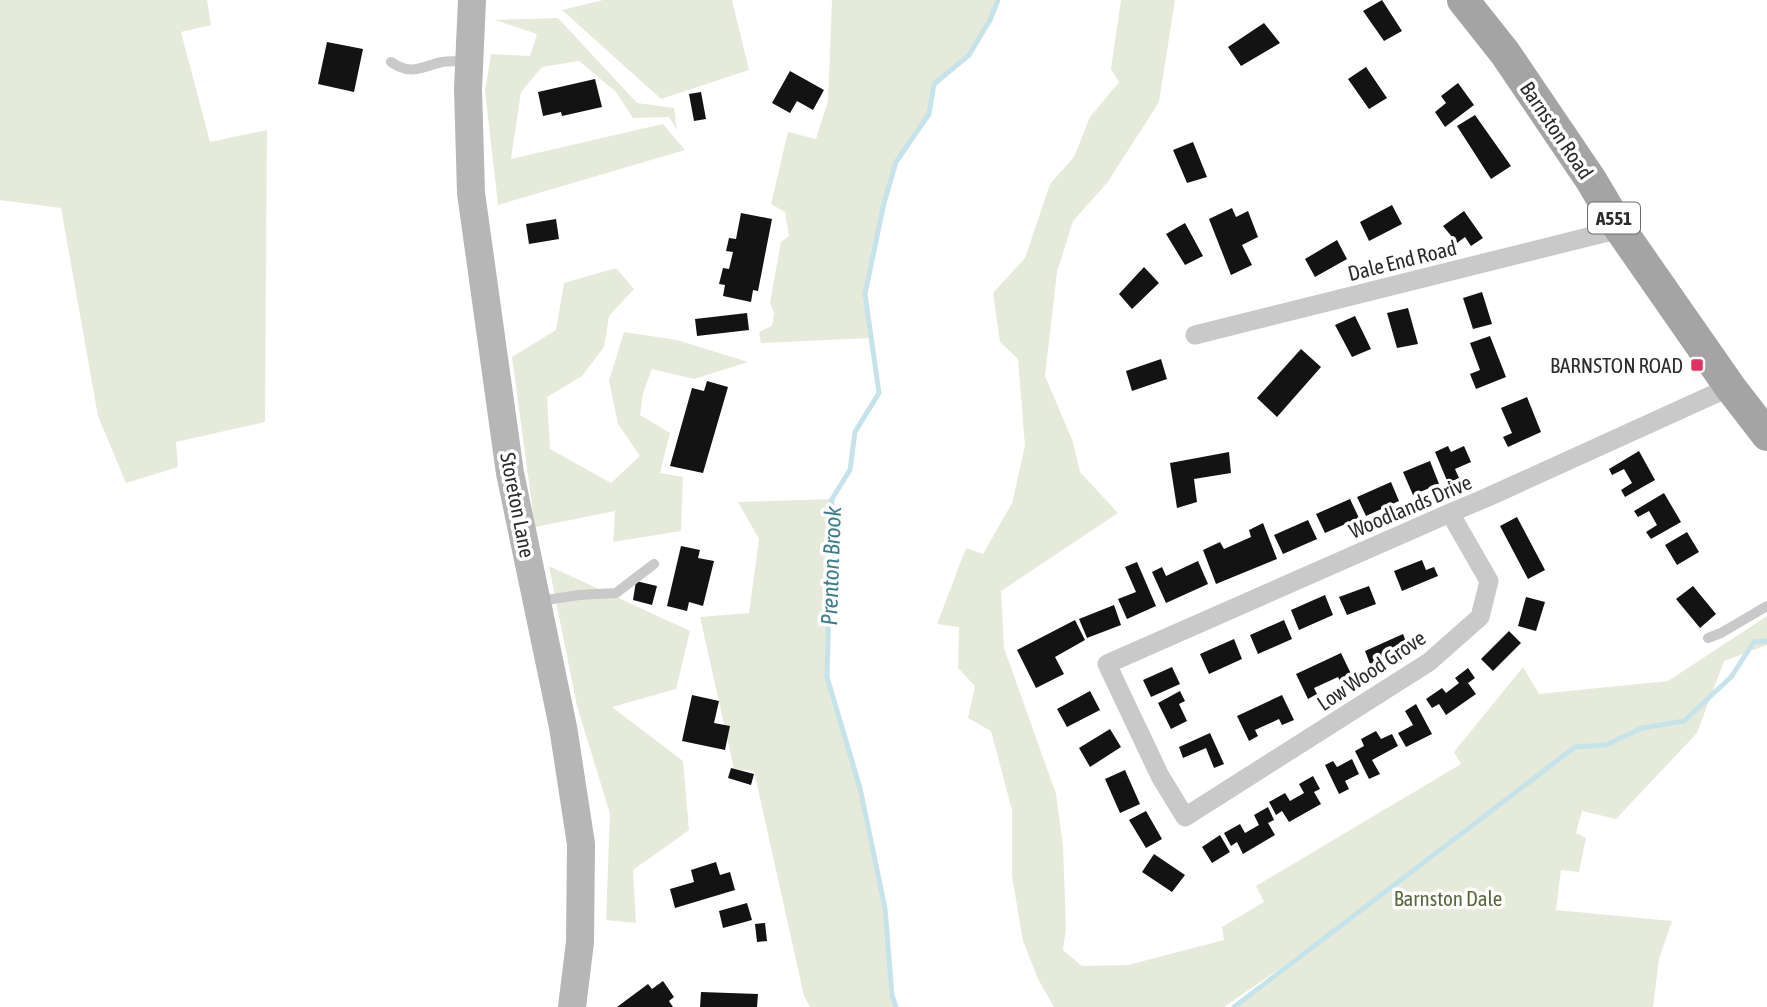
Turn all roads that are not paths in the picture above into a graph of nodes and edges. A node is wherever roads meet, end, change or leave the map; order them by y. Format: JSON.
{"nodes":[{"id":1,"x":472,"y":0,"type":"edge"},
{"id":2,"x":1463,"y":0,"type":"edge"},
{"id":3,"x":470,"y":61,"type":"junction"},
{"id":4,"x":391,"y":62,"type":"dead end"},
{"id":5,"x":1620,"y":229,"type":"junction"},
{"id":6,"x":1195,"y":335,"type":"dead end"},
{"id":7,"x":1730,"y":387,"type":"junction"},
{"id":8,"x":1767,"y":435,"type":"edge"},
{"id":9,"x":1450,"y":513,"type":"junction"},
{"id":10,"x":654,"y":564,"type":"dead end"},
{"id":11,"x":537,"y":601,"type":"junction"},
{"id":12,"x":1767,"y":606,"type":"edge"},
{"id":13,"x":1708,"y":638,"type":"dead end"},
{"id":14,"x":1185,"y":817,"type":"joint"},
{"id":15,"x":572,"y":1007,"type":"edge"}],
"edges":[{"from":1,"to":3,"type":"street","name":"Storeton Lane"},
{"from":2,"to":5,"type":"main road","name":"Barnston Road","number":"A551"},
{"from":3,"to":4,"type":"lane"},
{"from":3,"to":11,"type":"street","name":"Storeton Lane"},
{"from":5,"to":6,"type":"street","name":"Dale End Road"},
{"from":5,"to":7,"type":"main road","name":"Barnston Road","number":"A551"},
{"from":7,"to":8,"type":"main road","name":"Barnston Road","number":"A551"},
{"from":7,"to":9,"type":"street","name":"Woodlands Drive"},
{"from":9,"to":14,"type":"street","name":"Low Wood Grove"},
{"from":9,"to":14,"type":"street","name":"Woodlands Drive"},
{"from":10,"to":11,"type":"lane"},
{"from":11,"to":15,"type":"street","name":"Storeton Lane"},
{"from":12,"to":13,"type":"lane"}]}
